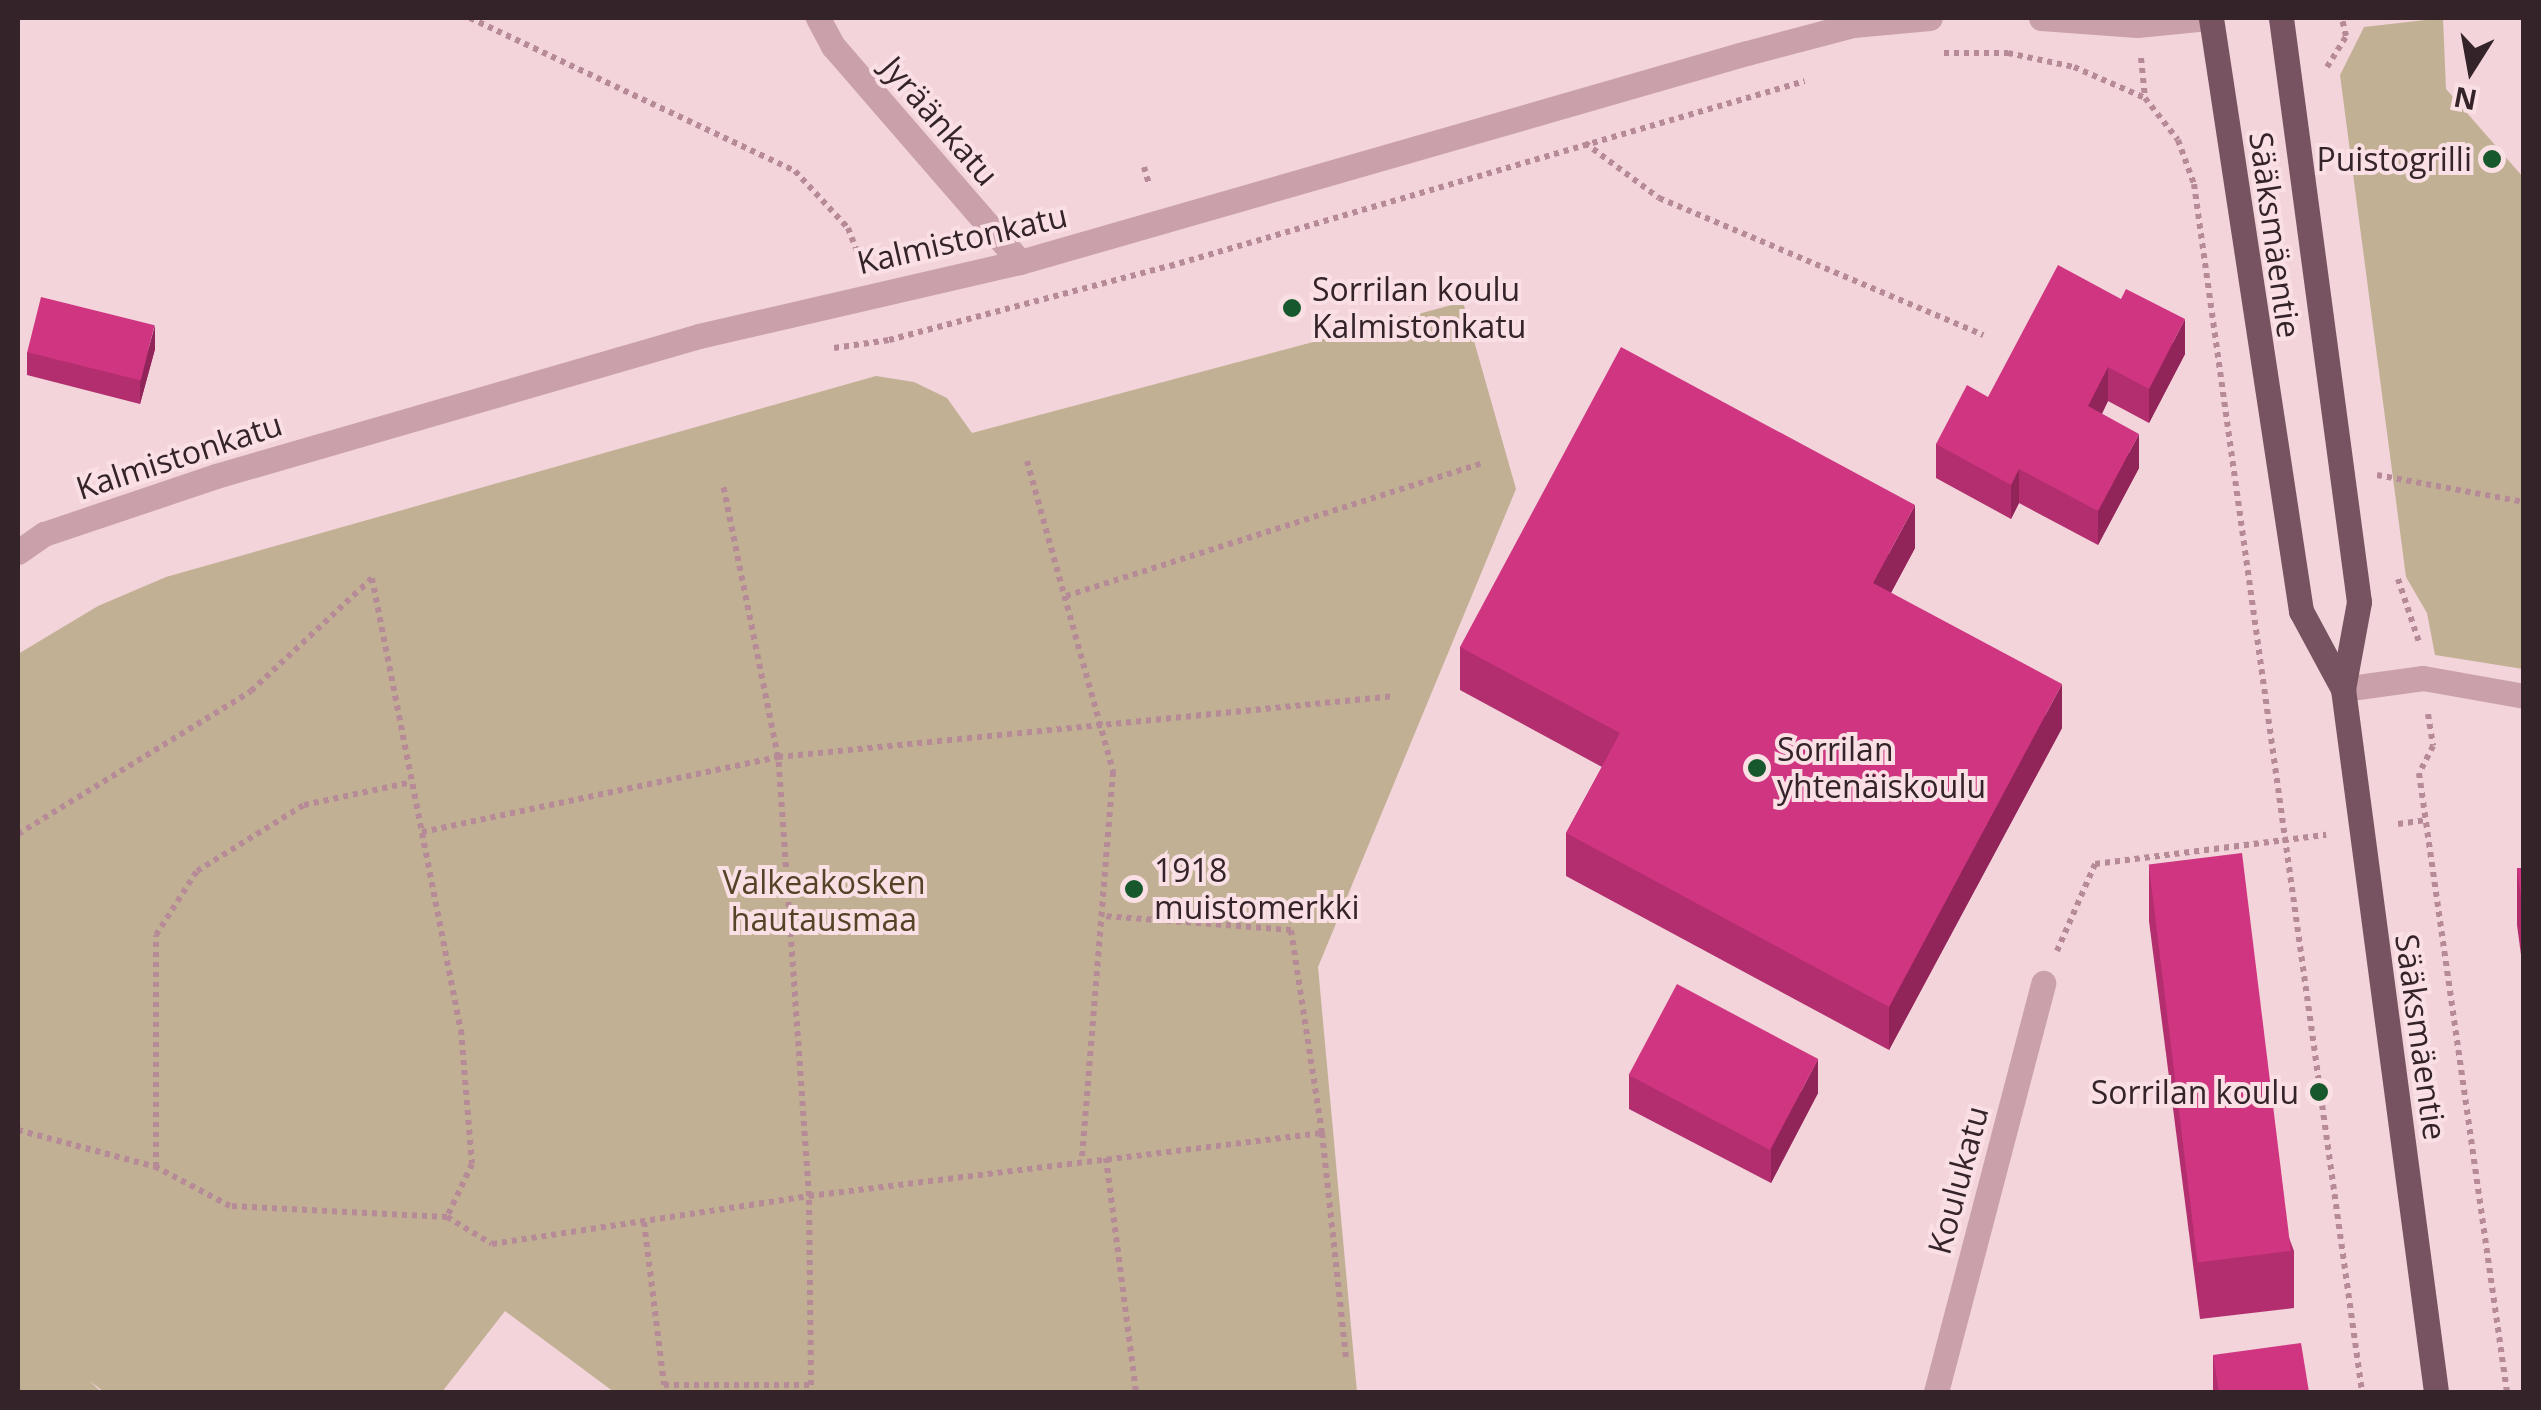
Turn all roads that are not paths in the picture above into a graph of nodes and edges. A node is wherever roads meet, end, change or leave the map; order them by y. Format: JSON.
{"nodes":[{"id":1,"x":818,"y":18,"type":"edge"},
{"id":2,"x":1930,"y":18,"type":"edge"},
{"id":3,"x":2041,"y":18,"type":"edge"},
{"id":4,"x":2209,"y":18,"type":"edge"},
{"id":5,"x":2281,"y":18,"type":"edge"},
{"id":6,"x":1020,"y":262,"type":"junction"},
{"id":7,"x":18,"y":552,"type":"edge"},
{"id":8,"x":2343,"y":689,"type":"junction"},
{"id":9,"x":2524,"y":696,"type":"edge"},
{"id":10,"x":2044,"y":983,"type":"road end"},
{"id":11,"x":1936,"y":1392,"type":"edge"},
{"id":12,"x":2436,"y":1392,"type":"edge"}],
"edges":[{"from":1,"to":6,"type":"street","name":"Jyräänkatu"},
{"from":2,"to":6,"type":"street","name":"Kalmistonkatu"},
{"from":3,"to":4,"type":"street"},
{"from":4,"to":8,"type":"main road","name":"Sääksmäentie"},
{"from":5,"to":8,"type":"main road","name":"Sääksmäentie"},
{"from":6,"to":7,"type":"street","name":"Kalmistonkatu"},
{"from":8,"to":9,"type":"street"},
{"from":8,"to":12,"type":"main road","name":"Sääksmäentie"},
{"from":10,"to":11,"type":"street","name":"Koulukatu"}]}
